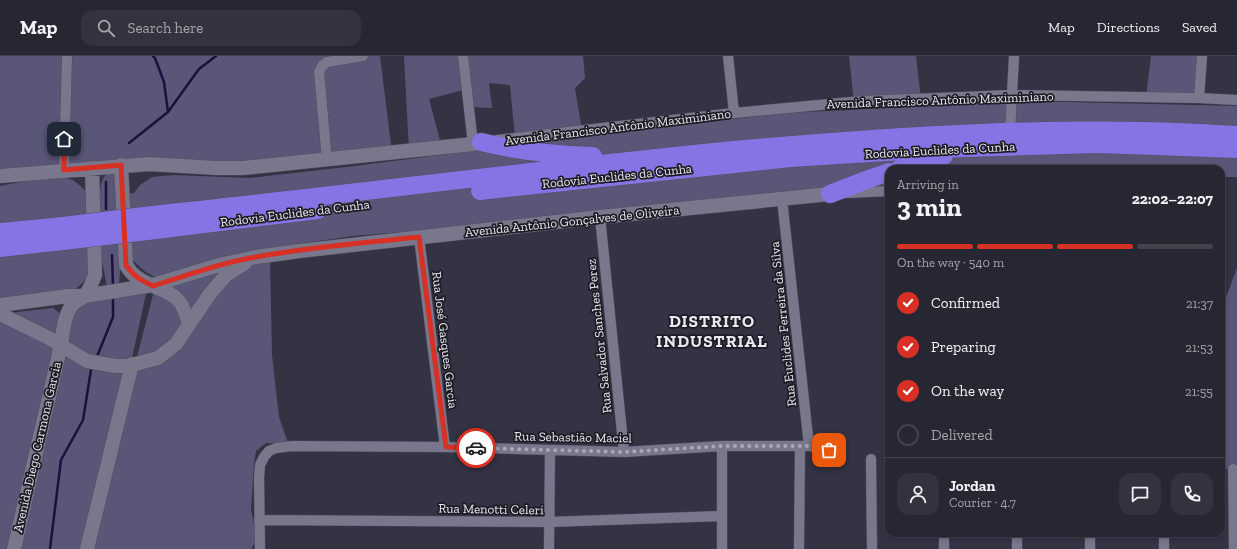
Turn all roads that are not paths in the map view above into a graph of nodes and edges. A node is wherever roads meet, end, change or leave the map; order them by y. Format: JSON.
{"nodes":[{"id":1,"x":67,"y":56,"type":"edge"},
{"id":2,"x":363,"y":56,"type":"edge"},
{"id":3,"x":463,"y":56,"type":"edge"},
{"id":4,"x":728,"y":56,"type":"edge"},
{"id":5,"x":1014,"y":56,"type":"edge"},
{"id":6,"x":1202,"y":56,"type":"edge"},
{"id":7,"x":1012,"y":95,"type":"junction"},
{"id":8,"x":1199,"y":98,"type":"junction"},
{"id":9,"x":1237,"y":100,"type":"edge"},
{"id":10,"x":734,"y":113,"type":"junction"},
{"id":11,"x":1010,"y":132,"type":"junction"},
{"id":12,"x":1237,"y":136,"type":"edge"},
{"id":13,"x":477,"y":143,"type":"junction"},
{"id":14,"x":980,"y":147,"type":"junction"},
{"id":15,"x":1237,"y":149,"type":"edge"},
{"id":16,"x":327,"y":160,"type":"junction"},
{"id":17,"x":639,"y":160,"type":"junction"},
{"id":18,"x":121,"y":165,"type":"junction"},
{"id":19,"x":914,"y":165,"type":"edge"},
{"id":20,"x":92,"y":168,"type":"junction"},
{"id":21,"x":64,"y":170,"type":"junction"},
{"id":22,"x":885,"y":173,"type":"edge"},
{"id":23,"x":0,"y":176,"type":"edge"},
{"id":24,"x":885,"y":190,"type":"edge"},
{"id":25,"x":830,"y":194,"type":"junction"},
{"id":26,"x":782,"y":199,"type":"junction"},
{"id":27,"x":600,"y":217,"type":"junction"},
{"id":28,"x":154,"y":222,"type":"junction"},
{"id":29,"x":0,"y":232,"type":"edge"},
{"id":30,"x":63,"y":233,"type":"junction"},
{"id":31,"x":419,"y":237,"type":"junction"},
{"id":32,"x":0,"y":248,"type":"edge"},
{"id":33,"x":256,"y":257,"type":"junction"},
{"id":34,"x":153,"y":286,"type":"junction"},
{"id":35,"x":85,"y":296,"type":"junction"},
{"id":36,"x":0,"y":305,"type":"edge"},
{"id":37,"x":0,"y":314,"type":"edge"},
{"id":38,"x":189,"y":324,"type":"junction"},
{"id":39,"x":61,"y":345,"type":"junction"},
{"id":40,"x":132,"y":364,"type":"junction"},
{"id":41,"x":722,"y":446,"type":"junction"},
{"id":42,"x":804,"y":446,"type":"junction"},
{"id":43,"x":446,"y":447,"type":"junction"},
{"id":44,"x":829,"y":450,"type":"dead end"},
{"id":45,"x":550,"y":451,"type":"junction"},
{"id":46,"x":624,"y":452,"type":"junction"},
{"id":47,"x":871,"y":459,"type":"dead end"},
{"id":48,"x":1233,"y":469,"type":"dead end"},
{"id":49,"x":722,"y":516,"type":"junction"},
{"id":50,"x":260,"y":520,"type":"junction"},
{"id":51,"x":549,"y":522,"type":"junction"},
{"id":52,"x":944,"y":537,"type":"edge"},
{"id":53,"x":1017,"y":537,"type":"edge"},
{"id":54,"x":1090,"y":537,"type":"edge"},
{"id":55,"x":1164,"y":537,"type":"edge"},
{"id":56,"x":14,"y":549,"type":"edge"},
{"id":57,"x":87,"y":549,"type":"edge"},
{"id":58,"x":260,"y":549,"type":"edge"},
{"id":59,"x":549,"y":549,"type":"edge"},
{"id":60,"x":722,"y":549,"type":"edge"},
{"id":61,"x":799,"y":549,"type":"edge"},
{"id":62,"x":872,"y":549,"type":"edge"},
{"id":63,"x":944,"y":549,"type":"edge"},
{"id":64,"x":1018,"y":549,"type":"edge"},
{"id":65,"x":1090,"y":549,"type":"edge"},
{"id":66,"x":1164,"y":549,"type":"edge"},
{"id":67,"x":1234,"y":549,"type":"edge"}],
"edges":[{"from":1,"to":21,"type":"street"},
{"from":2,"to":16,"type":"street"},
{"from":3,"to":13,"type":"street"},
{"from":4,"to":10,"type":"street"},
{"from":5,"to":7,"type":"street"},
{"from":6,"to":8,"type":"street"},
{"from":7,"to":8,"type":"street","name":"Avenida Francisco Antônio Maximiniano"},
{"from":7,"to":10,"type":"street","name":"Avenida Francisco Antônio Maximiniano"},
{"from":7,"to":11,"type":"street"},
{"from":8,"to":9,"type":"street","name":"Avenida Francisco Antônio Maximiniano"},
{"from":10,"to":13,"type":"street","name":"Avenida Francisco Antônio Maximiniano"},
{"from":11,"to":12,"type":"highway","name":"Rodovia Euclides da Cunha"},
{"from":11,"to":17,"type":"highway","name":"Rodovia Euclides da Cunha"},
{"from":13,"to":16,"type":"main road","name":"Avenida Francisco Antônio Maximiniano"},
{"from":13,"to":17,"type":"highway"},
{"from":14,"to":15,"type":"highway","name":"Rodovia Euclides da Cunha"},
{"from":14,"to":19,"type":"highway"},
{"from":14,"to":28,"type":"highway","name":"Rodovia Euclides da Cunha"},
{"from":16,"to":18,"type":"main road","name":"Avenida Francisco Antônio Maximiniano"},
{"from":17,"to":28,"type":"highway","name":"Rodovia Euclides da Cunha"},
{"from":18,"to":20,"type":"main road","name":"Avenida Francisco Antônio Maximiniano"},
{"from":18,"to":34,"type":"main road"},
{"from":20,"to":21,"type":"main road","name":"Avenida Francisco Antônio Maximiniano"},
{"from":20,"to":35,"type":"main road"},
{"from":21,"to":23,"type":"main road","name":"Avenida Francisco Antônio Maximiniano"},
{"from":22,"to":25,"type":"highway"},
{"from":24,"to":25,"type":"street","name":"Avenida Antônio Gonçalves de Oliveira"},
{"from":25,"to":26,"type":"main road","name":"Avenida Antônio Gonçalves de Oliveira"},
{"from":26,"to":27,"type":"main road","name":"Avenida Antônio Gonçalves de Oliveira"},
{"from":26,"to":42,"type":"street","name":"Rua Euclides Ferreira da Silva"},
{"from":27,"to":31,"type":"main road","name":"Avenida Antônio Gonçalves de Oliveira"},
{"from":27,"to":46,"type":"street","name":"Rua Salvador Sanches Perez"},
{"from":28,"to":30,"type":"highway","name":"Rodovia Euclides da Cunha","bridge":true},
{"from":29,"to":30,"type":"highway","name":"Rodovia Euclides da Cunha"},
{"from":30,"to":32,"type":"highway","name":"Rodovia Euclides da Cunha"},
{"from":31,"to":33,"type":"main road","name":"Avenida Antônio Gonçalves de Oliveira"},
{"from":31,"to":43,"type":"street","name":"Rua José Gasques Garcia"},
{"from":33,"to":34,"type":"main road","name":"Avenida Antônio Gonçalves de Oliveira"},
{"from":33,"to":38,"type":"main road","name":"Avenida Antônio Gonçalves de Oliveira"},
{"from":34,"to":35,"type":"main road","name":"Avenida Antônio Gonçalves de Oliveira"},
{"from":34,"to":38,"type":"main road"},
{"from":35,"to":36,"type":"main road","name":"Avenida Antônio Gonçalves de Oliveira"},
{"from":35,"to":39,"type":"main road"},
{"from":37,"to":39,"type":"main road","name":"Avenida Antônio Gonçalves de Oliveira"},
{"from":38,"to":40,"type":"main road","name":"Avenida Antônio Gonçalves de Oliveira"},
{"from":39,"to":40,"type":"main road","name":"Avenida Antônio Gonçalves de Oliveira"},
{"from":39,"to":56,"type":"main road","name":"Avenida Diego Carmona Garcia"},
{"from":40,"to":57,"type":"main road"},
{"from":41,"to":42,"type":"street","name":"Rua Sebastião Maciel"},
{"from":41,"to":46,"type":"street","name":"Rua Sebastião Maciel"},
{"from":41,"to":49,"type":"street"},
{"from":42,"to":44,"type":"street","name":"Rua Sebastião Maciel"},
{"from":42,"to":61,"type":"street","name":"Rua Euclides Ferreira da Silva"},
{"from":43,"to":45,"type":"street","name":"Rua Sebastião Maciel"},
{"from":43,"to":50,"type":"street","name":"Rua Sebastião Maciel"},
{"from":45,"to":46,"type":"street","name":"Rua Sebastião Maciel"},
{"from":45,"to":51,"type":"street"},
{"from":47,"to":62,"type":"street"},
{"from":48,"to":67,"type":"street"},
{"from":49,"to":51,"type":"street","name":"Rua Menotti Celeri"},
{"from":49,"to":60,"type":"street"},
{"from":50,"to":51,"type":"street","name":"Rua Menotti Celeri"},
{"from":50,"to":58,"type":"street"},
{"from":51,"to":59,"type":"street"},
{"from":52,"to":63,"type":"street"},
{"from":53,"to":64,"type":"street"},
{"from":54,"to":65,"type":"street"},
{"from":55,"to":66,"type":"street"}]}
